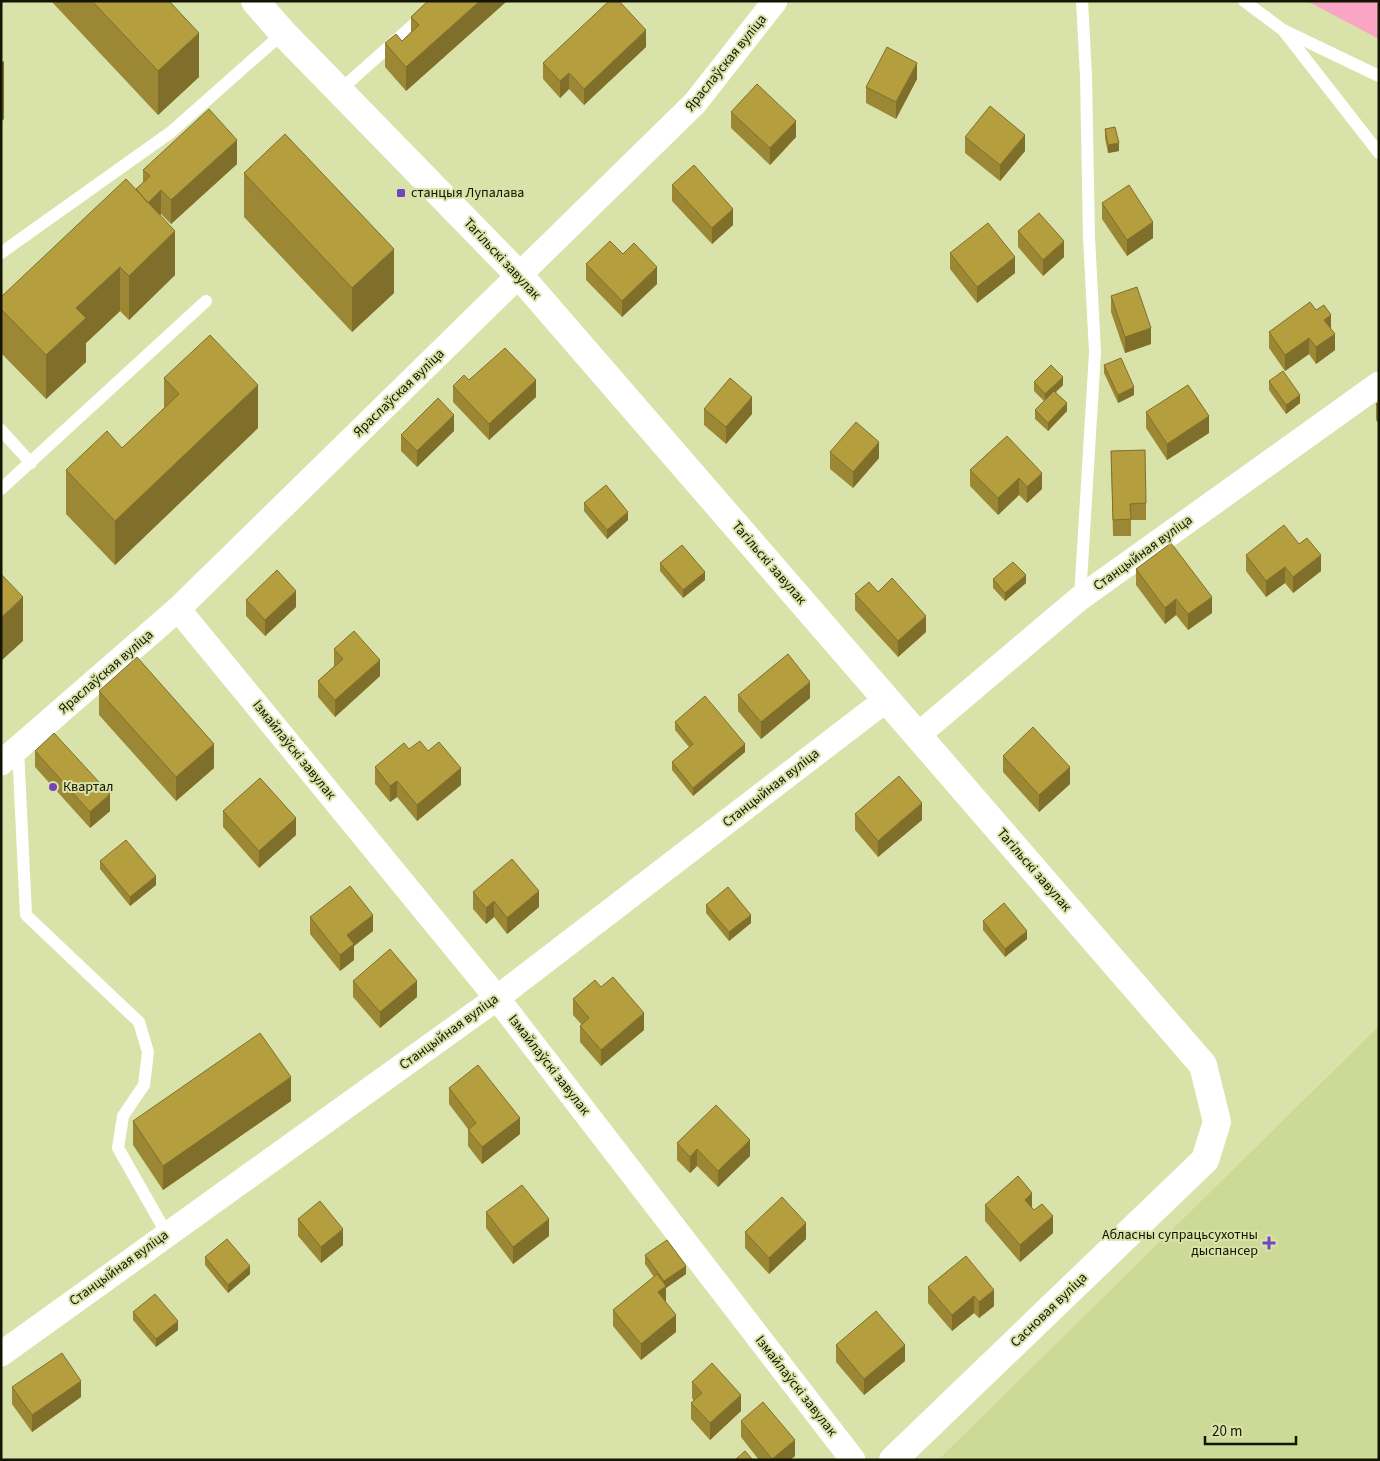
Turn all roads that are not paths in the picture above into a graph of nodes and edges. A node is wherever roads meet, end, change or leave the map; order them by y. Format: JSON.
{"nodes":[{"id":1,"x":255,"y":1,"type":"edge"},
{"id":2,"x":440,"y":1,"type":"edge"},
{"id":3,"x":776,"y":1,"type":"edge"},
{"id":4,"x":1082,"y":1,"type":"edge"},
{"id":5,"x":1244,"y":1,"type":"edge"},
{"id":6,"x":1283,"y":30,"type":"junction"},
{"id":7,"x":283,"y":33,"type":"junction"},
{"id":8,"x":1379,"y":76,"type":"edge"},
{"id":9,"x":339,"y":91,"type":"junction"},
{"id":10,"x":1379,"y":153,"type":"edge"},
{"id":11,"x":1,"y":253,"type":"edge"},
{"id":12,"x":519,"y":275,"type":"junction"},
{"id":13,"x":206,"y":301,"type":"dead end"},
{"id":14,"x":1379,"y":384,"type":"edge"},
{"id":15,"x":1,"y":430,"type":"edge"},
{"id":16,"x":31,"y":463,"type":"junction"},
{"id":17,"x":1,"y":489,"type":"edge"},
{"id":18,"x":1080,"y":598,"type":"junction"},
{"id":19,"x":178,"y":609,"type":"junction"},
{"id":20,"x":887,"y":699,"type":"junction"},
{"id":21,"x":918,"y":735,"type":"junction"},
{"id":22,"x":10,"y":756,"type":"edge"},
{"id":23,"x":497,"y":998,"type":"junction"},
{"id":24,"x":1205,"y":1160,"type":"joint"},
{"id":25,"x":167,"y":1234,"type":"junction"},
{"id":26,"x":1,"y":1354,"type":"edge"},
{"id":27,"x":853,"y":1460,"type":"edge"},
{"id":28,"x":893,"y":1460,"type":"edge"}],
"edges":[{"from":1,"to":7,"type":"main road","name":"Тагільскі завулак"},
{"from":2,"to":9,"type":"lane"},
{"from":3,"to":12,"type":"street","name":"Яраслаўская вуліца"},
{"from":4,"to":18,"type":"lane"},
{"from":5,"to":6,"type":"lane"},
{"from":6,"to":8,"type":"lane"},
{"from":6,"to":10,"type":"lane"},
{"from":7,"to":9,"type":"main road","name":"Тагільскі завулак"},
{"from":7,"to":11,"type":"lane"},
{"from":9,"to":12,"type":"main road","name":"Тагільскі завулак"},
{"from":12,"to":19,"type":"street","name":"Яраслаўская вуліца"},
{"from":12,"to":20,"type":"main road","name":"Тагільскі завулак"},
{"from":13,"to":16,"type":"lane"},
{"from":14,"to":18,"type":"street","name":"Станцыйная вуліца"},
{"from":15,"to":16,"type":"lane"},
{"from":16,"to":17,"type":"lane"},
{"from":18,"to":21,"type":"street","name":"Станцыйная вуліца"},
{"from":19,"to":22,"type":"street","name":"Яраслаўская вуліца"},
{"from":19,"to":23,"type":"street","name":"Ізмайлаўскі завулак"},
{"from":20,"to":21,"type":"main road","name":"Тагільскі завулак"},
{"from":20,"to":23,"type":"street","name":"Станцыйная вуліца"},
{"from":21,"to":24,"type":"main road","name":"Тагільскі завулак"},
{"from":22,"to":25,"type":"lane"},
{"from":23,"to":25,"type":"street","name":"Станцыйная вуліца"},
{"from":23,"to":27,"type":"street","name":"Ізмайлаўскі завулак"},
{"from":24,"to":28,"type":"main road","name":"Сасновая вуліца"},
{"from":25,"to":26,"type":"street","name":"Станцыйная вуліца"}]}
